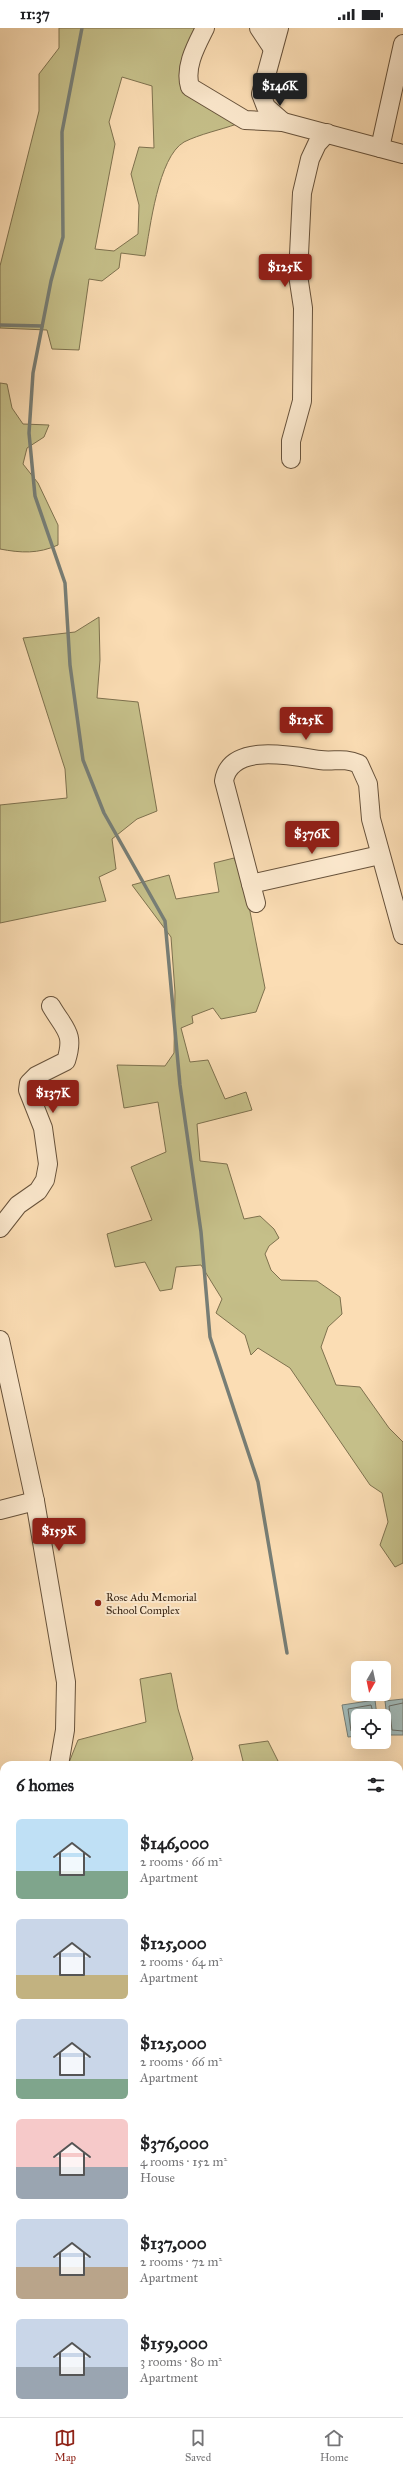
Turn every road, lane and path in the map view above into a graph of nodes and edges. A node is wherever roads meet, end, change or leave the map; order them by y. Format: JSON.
{"nodes":[{"id":1,"x":204,"y":28,"type":"edge"},
{"id":2,"x":259,"y":28,"type":"edge"},
{"id":3,"x":278,"y":28,"type":"edge"},
{"id":4,"x":403,"y":44,"type":"edge"},
{"id":5,"x":273,"y":49,"type":"junction"},
{"id":6,"x":283,"y":122,"type":"junction"},
{"id":7,"x":327,"y":133,"type":"junction"},
{"id":8,"x":380,"y":148,"type":"junction"},
{"id":9,"x":403,"y":154,"type":"edge"},
{"id":10,"x":291,"y":459,"type":"dead end"},
{"id":11,"x":380,"y":855,"type":"junction"},
{"id":12,"x":251,"y":884,"type":"junction"},
{"id":13,"x":256,"y":903,"type":"dead end"},
{"id":14,"x":403,"y":935,"type":"edge"},
{"id":15,"x":51,"y":1006,"type":"dead end"},
{"id":16,"x":0,"y":1228,"type":"edge"},
{"id":17,"x":0,"y":1340,"type":"edge"},
{"id":18,"x":35,"y":1501,"type":"junction"},
{"id":19,"x":0,"y":1510,"type":"edge"},
{"id":20,"x":60,"y":1761,"type":"edge"}],
"edges":[{"from":1,"to":6,"type":"street"},
{"from":2,"to":5,"type":"street"},
{"from":3,"to":5,"type":"street"},
{"from":4,"to":8,"type":"street"},
{"from":5,"to":6,"type":"street"},
{"from":6,"to":7,"type":"street"},
{"from":7,"to":8,"type":"street"},
{"from":7,"to":10,"type":"street"},
{"from":8,"to":9,"type":"street"},
{"from":11,"to":12,"type":"street"},
{"from":11,"to":12,"type":"street"},
{"from":11,"to":14,"type":"street"},
{"from":12,"to":13,"type":"street"},
{"from":15,"to":16,"type":"street"},
{"from":17,"to":18,"type":"street"},
{"from":18,"to":19,"type":"street"},
{"from":18,"to":20,"type":"street"}]}
